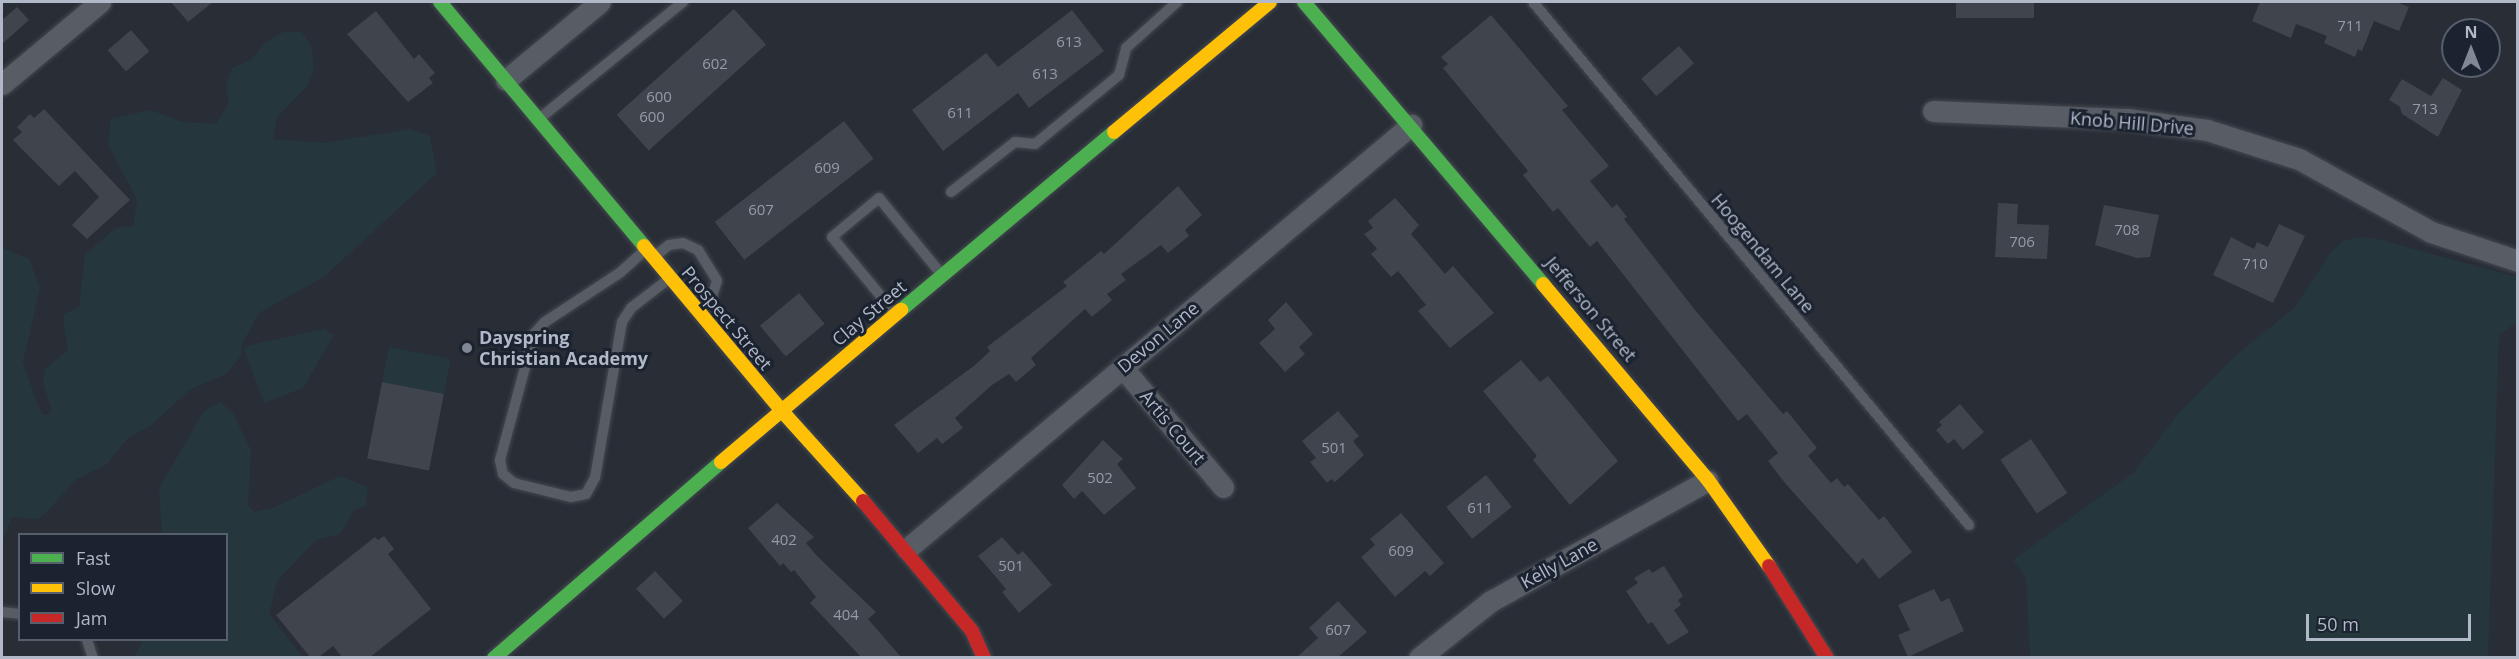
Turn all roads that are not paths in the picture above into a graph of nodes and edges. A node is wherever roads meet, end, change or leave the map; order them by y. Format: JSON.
{"nodes":[{"id":1,"x":100,"y":2,"type":"edge"},
{"id":2,"x":440,"y":2,"type":"edge"},
{"id":3,"x":600,"y":2,"type":"edge"},
{"id":4,"x":683,"y":2,"type":"edge"},
{"id":5,"x":1177,"y":2,"type":"edge"},
{"id":6,"x":1270,"y":2,"type":"edge"},
{"id":7,"x":1304,"y":2,"type":"edge"},
{"id":8,"x":1533,"y":2,"type":"edge"},
{"id":9,"x":506,"y":80,"type":"junction"},
{"id":10,"x":2,"y":84,"type":"edge"},
{"id":11,"x":1933,"y":111,"type":"dead end"},
{"id":12,"x":539,"y":120,"type":"junction"},
{"id":13,"x":1411,"y":125,"type":"junction"},
{"id":14,"x":951,"y":192,"type":"dead end"},
{"id":15,"x":650,"y":253,"type":"junction"},
{"id":16,"x":2517,"y":261,"type":"edge"},
{"id":17,"x":942,"y":275,"type":"junction"},
{"id":18,"x":670,"y":278,"type":"junction"},
{"id":19,"x":699,"y":312,"type":"junction"},
{"id":20,"x":896,"y":314,"type":"junction"},
{"id":21,"x":1122,"y":367,"type":"junction"},
{"id":22,"x":781,"y":410,"type":"junction"},
{"id":23,"x":1707,"y":480,"type":"junction"},
{"id":24,"x":1223,"y":487,"type":"dead end"},
{"id":25,"x":1969,"y":525,"type":"dead end"},
{"id":26,"x":906,"y":549,"type":"junction"},
{"id":27,"x":2,"y":612,"type":"edge"},
{"id":28,"x":18,"y":614,"type":"edge"},
{"id":29,"x":88,"y":641,"type":"edge"},
{"id":30,"x":93,"y":657,"type":"edge"},
{"id":31,"x":494,"y":657,"type":"edge"},
{"id":32,"x":984,"y":657,"type":"edge"},
{"id":33,"x":1419,"y":657,"type":"edge"},
{"id":34,"x":1827,"y":657,"type":"edge"}],
"edges":[{"from":1,"to":10,"type":"street"},
{"from":2,"to":9,"type":"street","name":"Prospect Street"},
{"from":3,"to":9,"type":"street"},
{"from":4,"to":12,"type":"lane"},
{"from":5,"to":14,"type":"lane"},
{"from":6,"to":17,"type":"street","name":"Clay Street"},
{"from":7,"to":13,"type":"street","name":"Jefferson Street"},
{"from":8,"to":25,"type":"lane","name":"Hoogendam Lane"},
{"from":9,"to":12,"type":"street","name":"Prospect Street"},
{"from":11,"to":16,"type":"street","name":"Knob Hill Drive"},
{"from":12,"to":15,"type":"street","name":"Prospect Street"},
{"from":13,"to":21,"type":"street","name":"Devon Lane"},
{"from":13,"to":23,"type":"street","name":"Jefferson Street"},
{"from":15,"to":18,"type":"street","name":"Prospect Street"},
{"from":15,"to":18,"type":"lane"},
{"from":15,"to":19,"type":"lane"},
{"from":17,"to":20,"type":"street","name":"Clay Street"},
{"from":17,"to":20,"type":"lane"},
{"from":18,"to":19,"type":"street","name":"Prospect Street"},
{"from":19,"to":22,"type":"street","name":"Prospect Street"},
{"from":20,"to":22,"type":"street","name":"Clay Street"},
{"from":21,"to":24,"type":"street","name":"Artis Court"},
{"from":21,"to":26,"type":"street","name":"Devon Lane"},
{"from":22,"to":26,"type":"street","name":"Prospect Street"},
{"from":22,"to":31,"type":"street","name":"Clay Street"},
{"from":23,"to":33,"type":"street","name":"Kelly Lane"},
{"from":23,"to":34,"type":"street","name":"Jefferson Street"},
{"from":26,"to":32,"type":"street","name":"Prospect Street"},
{"from":27,"to":28,"type":"lane"},
{"from":29,"to":30,"type":"lane"}]}
